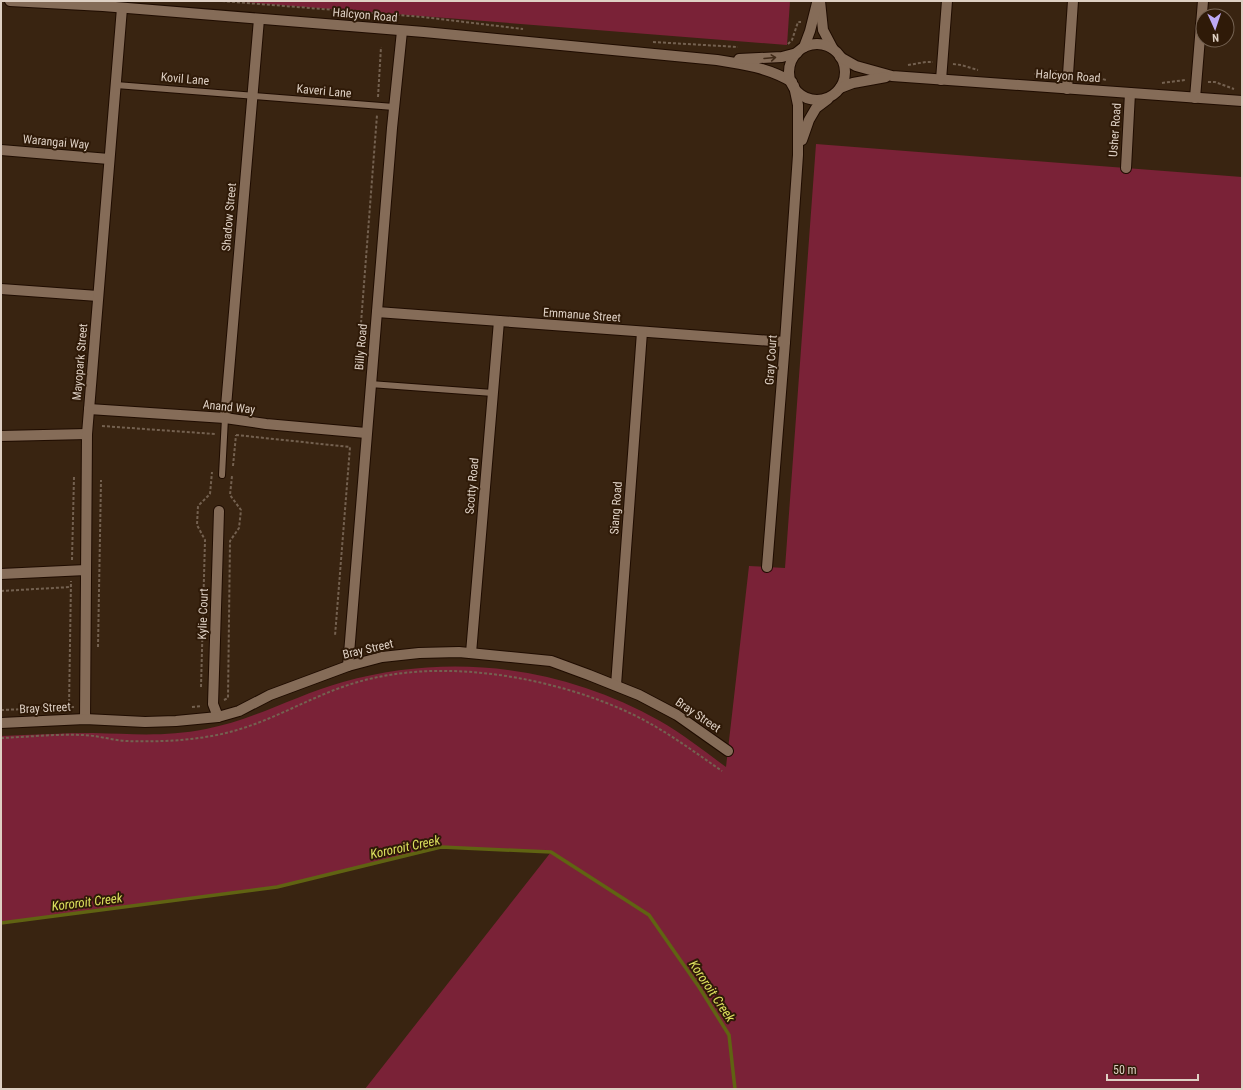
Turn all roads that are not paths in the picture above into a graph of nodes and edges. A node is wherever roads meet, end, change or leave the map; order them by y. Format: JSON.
{"nodes":[{"id":1,"x":10,"y":1,"type":"edge"},
{"id":2,"x":819,"y":1,"type":"edge"},
{"id":3,"x":947,"y":1,"type":"edge"},
{"id":4,"x":1073,"y":1,"type":"edge"},
{"id":5,"x":1203,"y":1,"type":"edge"},
{"id":6,"x":122,"y":8,"type":"junction"},
{"id":7,"x":259,"y":19,"type":"junction"},
{"id":8,"x":402,"y":31,"type":"junction"},
{"id":9,"x":833,"y":49,"type":"junction"},
{"id":10,"x":801,"y":50,"type":"junction"},
{"id":11,"x":840,"y":57,"type":"junction"},
{"id":12,"x":717,"y":60,"type":"junction"},
{"id":13,"x":892,"y":76,"type":"junction"},
{"id":14,"x":940,"y":80,"type":"junction"},
{"id":15,"x":793,"y":84,"type":"junction"},
{"id":16,"x":116,"y":85,"type":"junction"},
{"id":17,"x":1067,"y":89,"type":"junction"},
{"id":18,"x":836,"y":92,"type":"junction"},
{"id":19,"x":1130,"y":93,"type":"junction"},
{"id":20,"x":253,"y":96,"type":"junction"},
{"id":21,"x":1195,"y":98,"type":"junction"},
{"id":22,"x":1242,"y":101,"type":"edge"},
{"id":23,"x":394,"y":107,"type":"junction"},
{"id":24,"x":1,"y":150,"type":"edge"},
{"id":25,"x":798,"y":156,"type":"junction"},
{"id":26,"x":109,"y":159,"type":"junction"},
{"id":27,"x":1126,"y":168,"type":"dead end"},
{"id":28,"x":1,"y":289,"type":"edge"},
{"id":29,"x":98,"y":296,"type":"junction"},
{"id":30,"x":377,"y":312,"type":"junction"},
{"id":31,"x":499,"y":321,"type":"junction"},
{"id":32,"x":642,"y":332,"type":"junction"},
{"id":33,"x":785,"y":342,"type":"junction"},
{"id":34,"x":370,"y":384,"type":"junction"},
{"id":35,"x":493,"y":393,"type":"junction"},
{"id":36,"x":89,"y":409,"type":"junction"},
{"id":37,"x":225,"y":418,"type":"junction"},
{"id":38,"x":366,"y":433,"type":"junction"},
{"id":39,"x":87,"y":434,"type":"junction"},
{"id":40,"x":1,"y":436,"type":"edge"},
{"id":41,"x":222,"y":475,"type":"dead end"},
{"id":42,"x":219,"y":511,"type":"dead end"},
{"id":43,"x":767,"y":567,"type":"dead end"},
{"id":44,"x":86,"y":570,"type":"junction"},
{"id":45,"x":1,"y":574,"type":"edge"},
{"id":46,"x":471,"y":653,"type":"junction"},
{"id":47,"x":348,"y":666,"type":"junction"},
{"id":48,"x":616,"y":685,"type":"junction"},
{"id":49,"x":218,"y":717,"type":"junction"},
{"id":50,"x":85,"y":719,"type":"junction"},
{"id":51,"x":1,"y":722,"type":"edge"},
{"id":52,"x":728,"y":751,"type":"dead end"}],
"edges":[{"from":1,"to":6,"type":"street","name":"Halcyon Road"},
{"from":2,"to":9,"type":"street"},
{"from":2,"to":10,"type":"street"},
{"from":3,"to":14,"type":"street"},
{"from":4,"to":17,"type":"street"},
{"from":5,"to":21,"type":"street"},
{"from":6,"to":7,"type":"street","name":"Halcyon Road"},
{"from":6,"to":16,"type":"street","name":"Mayopark Street"},
{"from":7,"to":8,"type":"street","name":"Halcyon Road"},
{"from":7,"to":20,"type":"street","name":"Shadow Street"},
{"from":8,"to":12,"type":"street","name":"Halcyon Road"},
{"from":8,"to":23,"type":"street","name":"Billy Road"},
{"from":9,"to":10,"type":"street"},
{"from":9,"to":11,"type":"street"},
{"from":12,"to":10,"type":"street","one_way":true},
{"from":10,"to":15,"type":"street"},
{"from":11,"to":13,"type":"street"},
{"from":11,"to":18,"type":"street"},
{"from":12,"to":15,"type":"street"},
{"from":13,"to":14,"type":"street","name":"Halcyon Road"},
{"from":13,"to":18,"type":"street"},
{"from":14,"to":17,"type":"street","name":"Halcyon Road"},
{"from":15,"to":18,"type":"street"},
{"from":15,"to":25,"type":"street"},
{"from":16,"to":20,"type":"lane","name":"Kovil Lane"},
{"from":16,"to":26,"type":"street","name":"Mayopark Street"},
{"from":17,"to":19,"type":"street","name":"Halcyon Road"},
{"from":18,"to":25,"type":"street"},
{"from":19,"to":21,"type":"street","name":"Halcyon Road"},
{"from":19,"to":27,"type":"street","name":"Usher Road"},
{"from":20,"to":23,"type":"lane","name":"Kaveri Lane"},
{"from":20,"to":37,"type":"street","name":"Shadow Street"},
{"from":21,"to":22,"type":"street","name":"Halcyon Road"},
{"from":23,"to":30,"type":"street","name":"Billy Road"},
{"from":24,"to":26,"type":"street","name":"Warangai Way"},
{"from":25,"to":33,"type":"street","name":"Gray Court"},
{"from":26,"to":29,"type":"street","name":"Mayopark Street"},
{"from":28,"to":29,"type":"street"},
{"from":29,"to":36,"type":"street","name":"Mayopark Street"},
{"from":30,"to":31,"type":"street","name":"Emmanue Street"},
{"from":30,"to":34,"type":"street","name":"Billy Road"},
{"from":31,"to":32,"type":"street","name":"Emmanue Street"},
{"from":31,"to":35,"type":"street","name":"Scotty Road"},
{"from":32,"to":33,"type":"street","name":"Emmanue Street"},
{"from":32,"to":48,"type":"street","name":"Siang Road"},
{"from":33,"to":43,"type":"street","name":"Gray Court"},
{"from":34,"to":35,"type":"lane"},
{"from":34,"to":38,"type":"street","name":"Billy Road"},
{"from":35,"to":46,"type":"street","name":"Scotty Road"},
{"from":36,"to":37,"type":"street","name":"Anand Way"},
{"from":36,"to":39,"type":"street","name":"Mayopark Street"},
{"from":37,"to":38,"type":"street","name":"Anand Way"},
{"from":37,"to":41,"type":"lane"},
{"from":38,"to":47,"type":"street","name":"Billy Road"},
{"from":39,"to":40,"type":"street"},
{"from":39,"to":44,"type":"street","name":"Mayopark Street"},
{"from":42,"to":49,"type":"street","name":"Kylie Court"},
{"from":44,"to":45,"type":"street"},
{"from":44,"to":50,"type":"street","name":"Mayopark Street"},
{"from":46,"to":47,"type":"street","name":"Bray Street"},
{"from":46,"to":48,"type":"street","name":"Bray Street"},
{"from":47,"to":49,"type":"street","name":"Bray Street"},
{"from":48,"to":52,"type":"street","name":"Bray Street"},
{"from":49,"to":50,"type":"street","name":"Bray Street"},
{"from":50,"to":51,"type":"street","name":"Bray Street"}]}
